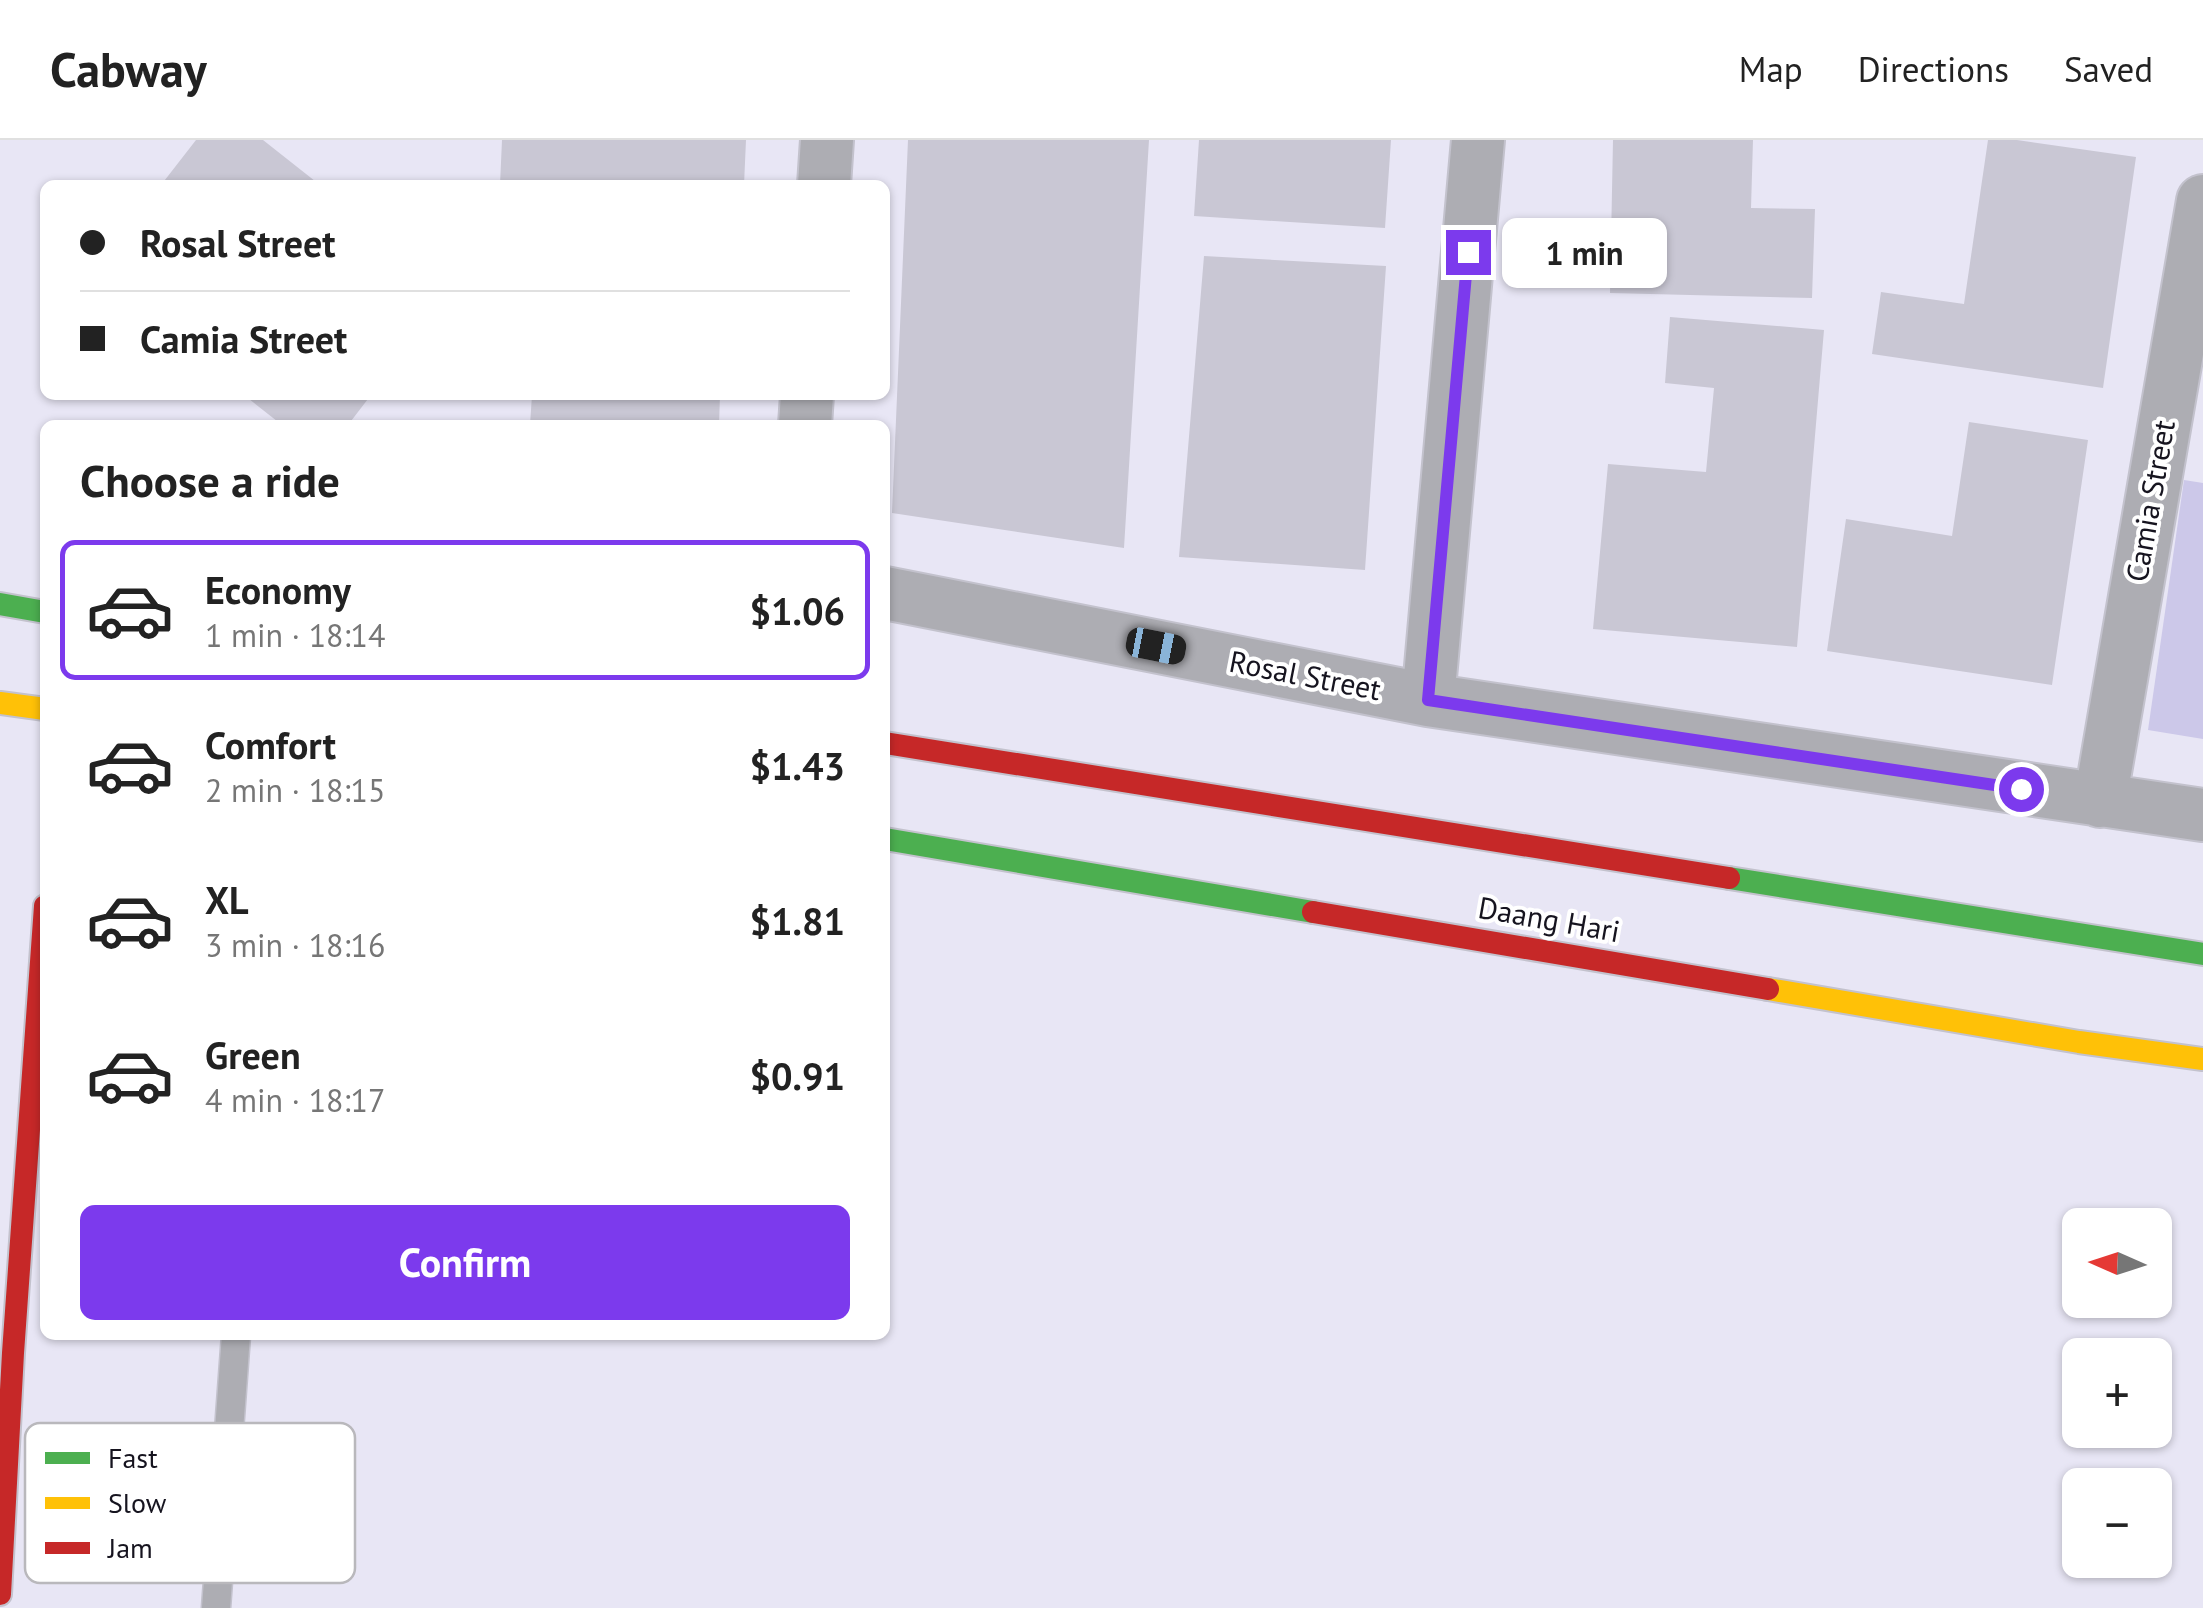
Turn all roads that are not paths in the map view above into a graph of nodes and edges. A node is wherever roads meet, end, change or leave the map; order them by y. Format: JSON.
{"nodes":[{"id":1,"x":827,"y":140,"type":"edge"},
{"id":2,"x":1478,"y":140,"type":"edge"},
{"id":3,"x":824,"y":180,"type":"edge"},
{"id":4,"x":2203,"y":201,"type":"edge"},
{"id":5,"x":890,"y":594,"type":"edge"},
{"id":6,"x":0,"y":604,"type":"edge"},
{"id":7,"x":40,"y":611,"type":"edge"},
{"id":8,"x":1428,"y":700,"type":"junction"},
{"id":9,"x":0,"y":703,"type":"edge"},
{"id":10,"x":40,"y":708,"type":"edge"},
{"id":11,"x":890,"y":744,"type":"edge"},
{"id":12,"x":2100,"y":801,"type":"junction"},
{"id":13,"x":2203,"y":815,"type":"edge"},
{"id":14,"x":890,"y":840,"type":"edge"},
{"id":15,"x":2203,"y":954,"type":"edge"},
{"id":16,"x":40,"y":963,"type":"edge"},
{"id":17,"x":2203,"y":1059,"type":"edge"},
{"id":18,"x":236,"y":1340,"type":"edge"},
{"id":19,"x":6,"y":1352,"type":"edge"},
{"id":20,"x":230,"y":1423,"type":"edge"},
{"id":21,"x":3,"y":1478,"type":"edge"},
{"id":22,"x":218,"y":1583,"type":"edge"},
{"id":23,"x":0,"y":1594,"type":"edge"},
{"id":24,"x":216,"y":1608,"type":"edge"}],
"edges":[{"from":1,"to":3,"type":"street"},
{"from":2,"to":8,"type":"street"},
{"from":4,"to":12,"type":"street","name":"Camia Street"},
{"from":5,"to":8,"type":"street","name":"Rosal Street"},
{"from":6,"to":7,"type":"main road"},
{"from":8,"to":12,"type":"street","name":"Rosal Street"},
{"from":9,"to":10,"type":"main road"},
{"from":11,"to":15,"type":"main road"},
{"from":12,"to":13,"type":"street","name":"Rosal Street"},
{"from":14,"to":17,"type":"main road","name":"Daang Hari"},
{"from":16,"to":19,"type":"main road"},
{"from":18,"to":20,"type":"lane"},
{"from":19,"to":21,"type":"main road"},
{"from":21,"to":23,"type":"main road"},
{"from":22,"to":24,"type":"lane"}]}
